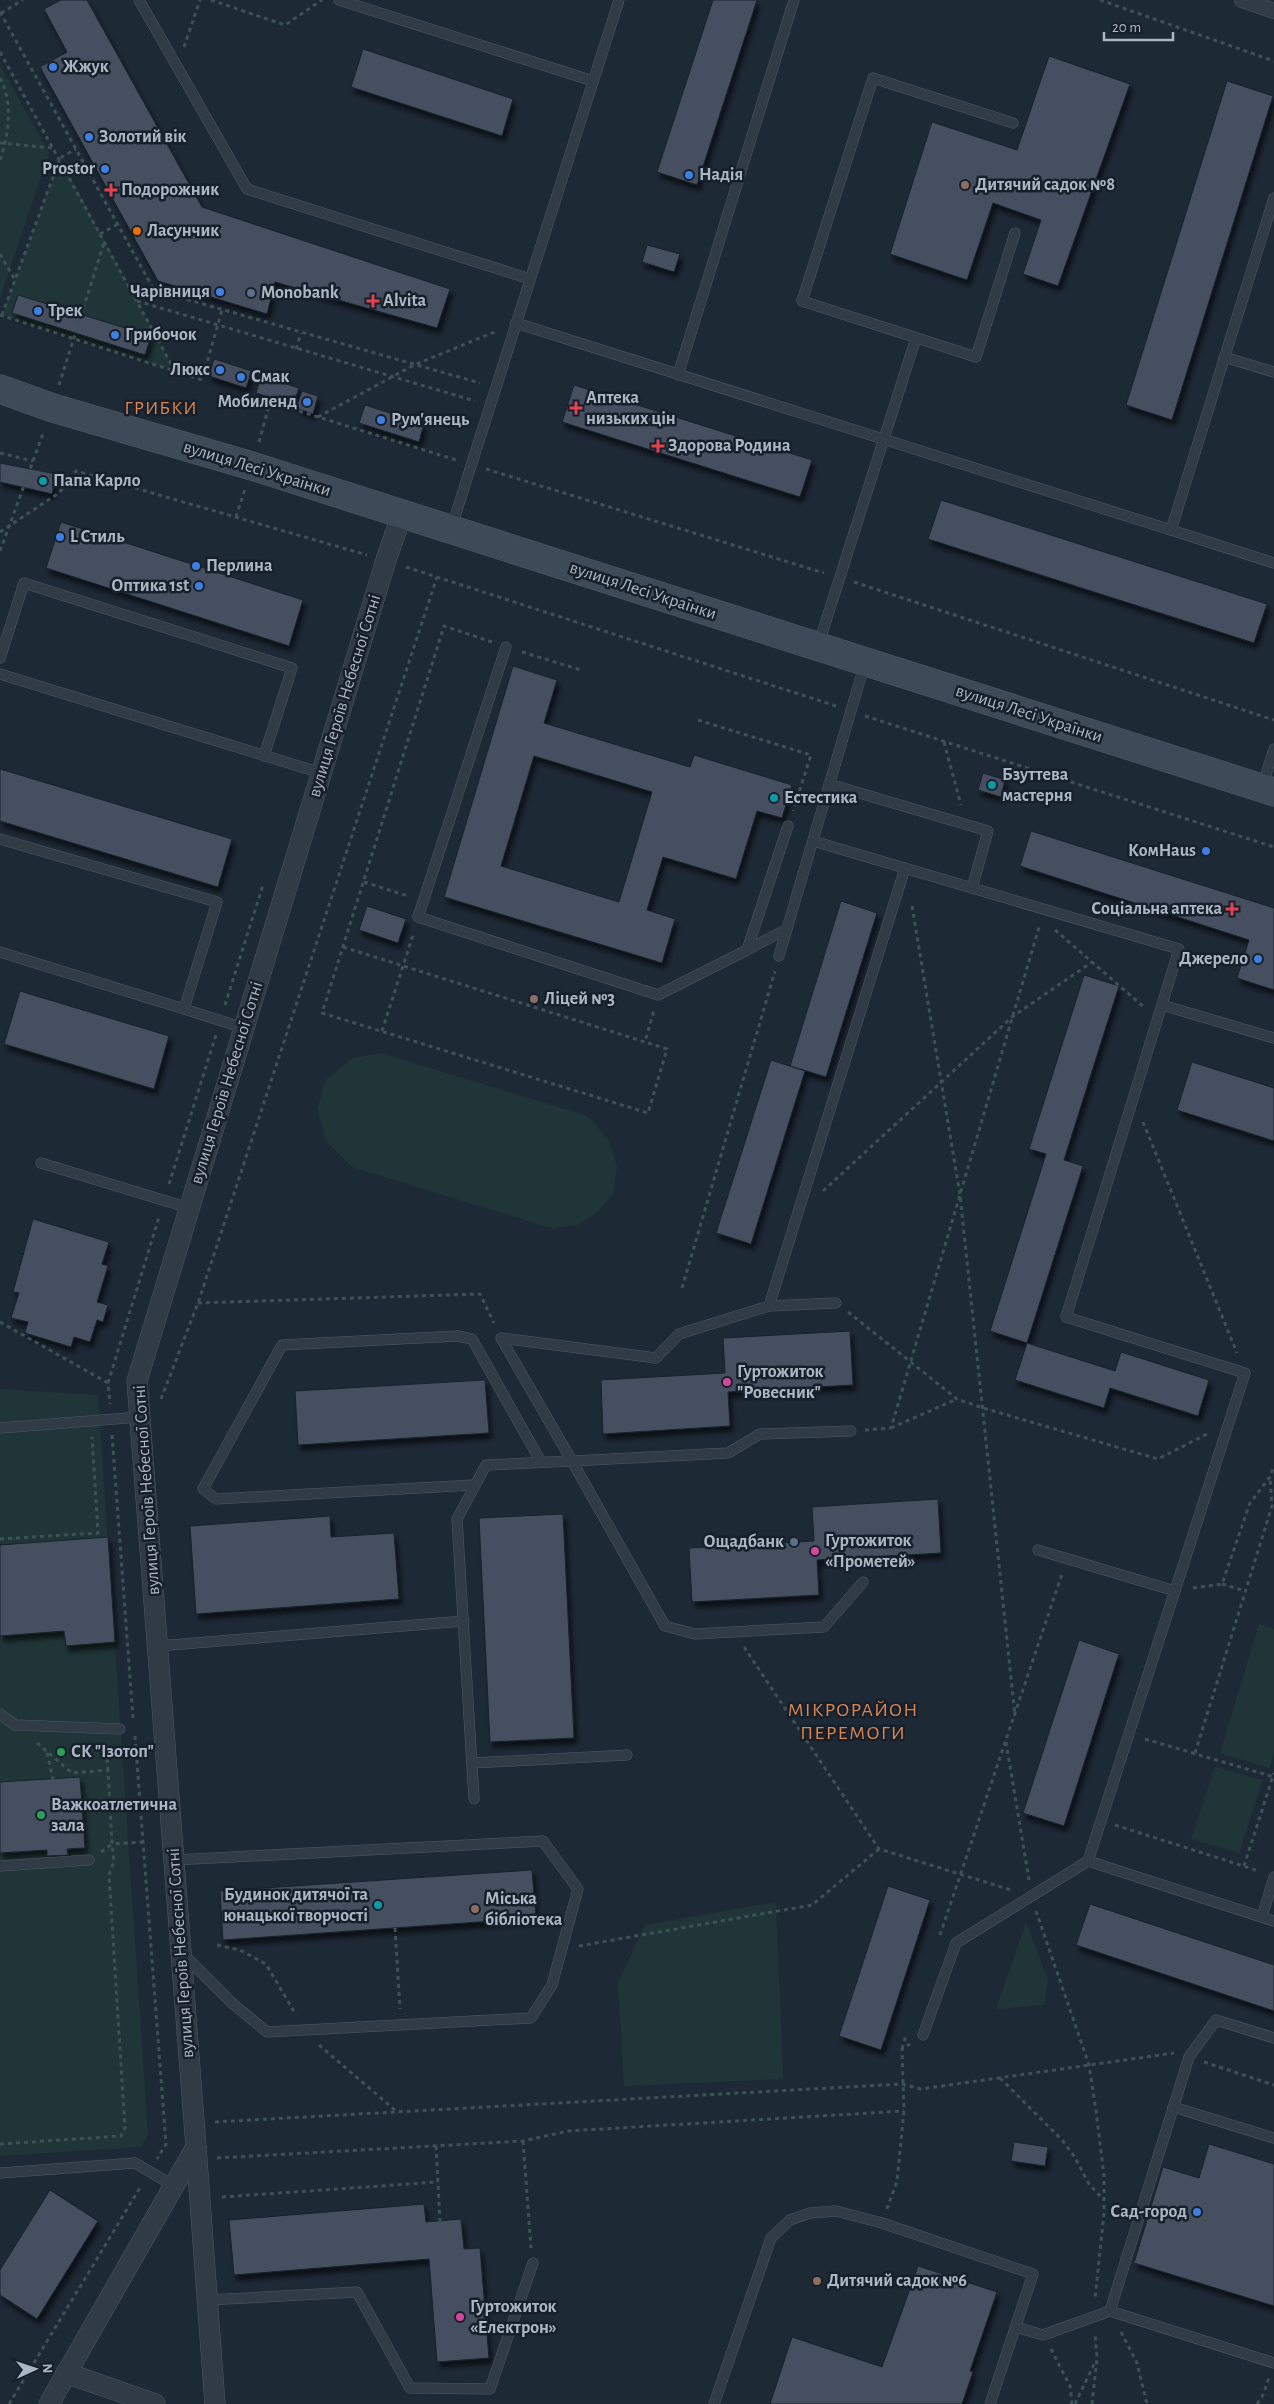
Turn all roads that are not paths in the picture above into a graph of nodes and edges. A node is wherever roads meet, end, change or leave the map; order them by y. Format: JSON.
{"nodes":[{"id":1,"x":139,"y":0,"type":"edge"},
{"id":2,"x":339,"y":0,"type":"edge"},
{"id":3,"x":618,"y":0,"type":"edge"},
{"id":4,"x":794,"y":0,"type":"edge"},
{"id":5,"x":1242,"y":0,"type":"edge"},
{"id":6,"x":1274,"y":11,"type":"edge"},
{"id":7,"x":593,"y":81,"type":"junction"},
{"id":8,"x":1013,"y":123,"type":"dead end"},
{"id":9,"x":1274,"y":198,"type":"edge"},
{"id":10,"x":1015,"y":232,"type":"dead end"},
{"id":11,"x":530,"y":279,"type":"junction"},
{"id":12,"x":516,"y":323,"type":"junction"},
{"id":13,"x":916,"y":338,"type":"junction"},
{"id":14,"x":1224,"y":357,"type":"junction"},
{"id":15,"x":1274,"y":372,"type":"edge"},
{"id":16,"x":678,"y":376,"type":"junction"},
{"id":17,"x":4,"y":392,"type":"edge"},
{"id":18,"x":884,"y":440,"type":"junction"},
{"id":19,"x":402,"y":514,"type":"junction"},
{"id":20,"x":451,"y":530,"type":"junction"},
{"id":21,"x":1171,"y":530,"type":"junction"},
{"id":22,"x":1274,"y":562,"type":"edge"},
{"id":23,"x":506,"y":647,"type":"road end"},
{"id":24,"x":817,"y":647,"type":"junction"},
{"id":25,"x":0,"y":658,"type":"edge"},
{"id":26,"x":865,"y":662,"type":"junction"},
{"id":27,"x":0,"y":674,"type":"edge"},
{"id":28,"x":1274,"y":749,"type":"edge"},
{"id":29,"x":264,"y":756,"type":"junction"},
{"id":30,"x":321,"y":773,"type":"junction"},
{"id":31,"x":829,"y":784,"type":"junction"},
{"id":32,"x":1268,"y":790,"type":"edge"},
{"id":33,"x":788,"y":826,"type":"road end"},
{"id":34,"x":0,"y":839,"type":"edge"},
{"id":35,"x":813,"y":841,"type":"junction"},
{"id":36,"x":905,"y":868,"type":"junction"},
{"id":37,"x":972,"y":888,"type":"junction"},
{"id":38,"x":787,"y":929,"type":"junction"},
{"id":39,"x":747,"y":950,"type":"junction"},
{"id":40,"x":0,"y":952,"type":"edge"},
{"id":41,"x":779,"y":956,"type":"road end"},
{"id":42,"x":1162,"y":1005,"type":"junction"},
{"id":43,"x":184,"y":1009,"type":"junction"},
{"id":44,"x":244,"y":1028,"type":"junction"},
{"id":45,"x":1274,"y":1038,"type":"edge"},
{"id":46,"x":41,"y":1163,"type":"dead end"},
{"id":47,"x":190,"y":1208,"type":"junction"},
{"id":48,"x":836,"y":1303,"type":"road end"},
{"id":49,"x":769,"y":1306,"type":"junction"},
{"id":50,"x":140,"y":1417,"type":"junction"},
{"id":51,"x":0,"y":1428,"type":"edge"},
{"id":52,"x":851,"y":1431,"type":"road end"},
{"id":53,"x":572,"y":1461,"type":"junction"},
{"id":54,"x":541,"y":1462,"type":"junction"},
{"id":55,"x":473,"y":1486,"type":"junction"},
{"id":56,"x":1038,"y":1550,"type":"dead end"},
{"id":57,"x":863,"y":1582,"type":"dead end"},
{"id":58,"x":1175,"y":1591,"type":"junction"},
{"id":59,"x":464,"y":1621,"type":"junction"},
{"id":60,"x":158,"y":1646,"type":"junction"},
{"id":61,"x":0,"y":1714,"type":"edge"},
{"id":62,"x":120,"y":1729,"type":"dead end"},
{"id":63,"x":627,"y":1755,"type":"dead end"},
{"id":64,"x":472,"y":1763,"type":"junction"},
{"id":65,"x":474,"y":1799,"type":"dead end"},
{"id":66,"x":89,"y":1860,"type":"dead end"},
{"id":67,"x":174,"y":1860,"type":"junction"},
{"id":68,"x":1088,"y":1861,"type":"junction"},
{"id":69,"x":0,"y":1866,"type":"edge"},
{"id":70,"x":1270,"y":1875,"type":"edge"},
{"id":71,"x":1262,"y":1917,"type":"junction"},
{"id":72,"x":1274,"y":1921,"type":"edge"},
{"id":73,"x":181,"y":1952,"type":"junction"},
{"id":74,"x":923,"y":2035,"type":"road end"},
{"id":75,"x":1274,"y":2038,"type":"edge"},
{"id":76,"x":1174,"y":2107,"type":"junction"},
{"id":77,"x":1274,"y":2138,"type":"edge"},
{"id":78,"x":196,"y":2153,"type":"junction"},
{"id":79,"x":0,"y":2173,"type":"edge"},
{"id":80,"x":174,"y":2186,"type":"junction"},
{"id":81,"x":532,"y":2263,"type":"road end"},
{"id":82,"x":207,"y":2300,"type":"junction"},
{"id":83,"x":1110,"y":2312,"type":"junction"},
{"id":84,"x":1016,"y":2326,"type":"junction"},
{"id":85,"x":1273,"y":2367,"type":"edge"},
{"id":86,"x":66,"y":2373,"type":"junction"},
{"id":87,"x":49,"y":2404,"type":"edge"},
{"id":88,"x":155,"y":2404,"type":"edge"},
{"id":89,"x":215,"y":2404,"type":"edge"},
{"id":90,"x":714,"y":2404,"type":"edge"},
{"id":91,"x":990,"y":2404,"type":"edge"}],
"edges":[{"from":1,"to":11,"type":"lane"},
{"from":2,"to":7,"type":"lane"},
{"from":3,"to":7,"type":"lane"},
{"from":4,"to":16,"type":"lane"},
{"from":5,"to":6,"type":"street"},
{"from":7,"to":11,"type":"lane"},
{"from":8,"to":13,"type":"lane"},
{"from":9,"to":14,"type":"lane"},
{"from":10,"to":13,"type":"lane"},
{"from":11,"to":12,"type":"lane"},
{"from":12,"to":16,"type":"lane"},
{"from":12,"to":20,"type":"lane"},
{"from":13,"to":18,"type":"lane"},
{"from":14,"to":15,"type":"lane"},
{"from":14,"to":21,"type":"lane"},
{"from":16,"to":18,"type":"lane"},
{"from":17,"to":19,"type":"main road","name":"вулиця Лесі Українки"},
{"from":18,"to":21,"type":"lane"},
{"from":18,"to":24,"type":"lane"},
{"from":19,"to":20,"type":"main road","name":"вулиця Лесі Українки"},
{"from":19,"to":30,"type":"street","name":"вулиця Героїв Небесної Сотні"},
{"from":20,"to":24,"type":"main road","name":"вулиця Лесі Українки"},
{"from":21,"to":22,"type":"lane"},
{"from":23,"to":39,"type":"lane"},
{"from":24,"to":26,"type":"main road","name":"вулиця Лесі Українки"},
{"from":25,"to":29,"type":"lane"},
{"from":26,"to":31,"type":"lane"},
{"from":26,"to":32,"type":"main road","name":"вулиця Лесі Українки"},
{"from":27,"to":29,"type":"lane"},
{"from":28,"to":32,"type":"lane"},
{"from":29,"to":30,"type":"lane"},
{"from":30,"to":44,"type":"street","name":"вулиця Героїв Небесної Сотні"},
{"from":31,"to":35,"type":"lane"},
{"from":31,"to":37,"type":"lane"},
{"from":33,"to":39,"type":"lane"},
{"from":34,"to":43,"type":"lane"},
{"from":35,"to":36,"type":"lane"},
{"from":35,"to":38,"type":"lane"},
{"from":36,"to":37,"type":"lane"},
{"from":36,"to":49,"type":"lane"},
{"from":37,"to":42,"type":"lane"},
{"from":38,"to":39,"type":"lane"},
{"from":38,"to":41,"type":"lane"},
{"from":40,"to":43,"type":"lane"},
{"from":42,"to":45,"type":"lane"},
{"from":42,"to":58,"type":"lane"},
{"from":43,"to":44,"type":"lane"},
{"from":44,"to":47,"type":"street","name":"вулиця Героїв Небесної Сотні"},
{"from":46,"to":47,"type":"lane"},
{"from":47,"to":50,"type":"street","name":"вулиця Героїв Небесної Сотні"},
{"from":48,"to":49,"type":"lane"},
{"from":49,"to":53,"type":"lane"},
{"from":50,"to":51,"type":"lane"},
{"from":50,"to":60,"type":"street","name":"вулиця Героїв Небесної Сотні"},
{"from":52,"to":53,"type":"lane"},
{"from":53,"to":54,"type":"lane"},
{"from":53,"to":57,"type":"lane"},
{"from":54,"to":55,"type":"lane"},
{"from":54,"to":55,"type":"lane"},
{"from":55,"to":59,"type":"lane"},
{"from":56,"to":58,"type":"lane"},
{"from":58,"to":68,"type":"lane"},
{"from":59,"to":60,"type":"lane"},
{"from":59,"to":64,"type":"lane"},
{"from":60,"to":67,"type":"street","name":"вулиця Героїв Небесної Сотні"},
{"from":61,"to":62,"type":"lane"},
{"from":63,"to":64,"type":"lane"},
{"from":64,"to":65,"type":"lane"},
{"from":66,"to":69,"type":"lane"},
{"from":67,"to":73,"type":"street","name":"вулиця Героїв Небесної Сотні"},
{"from":67,"to":73,"type":"lane"},
{"from":68,"to":71,"type":"lane"},
{"from":68,"to":74,"type":"lane"},
{"from":70,"to":71,"type":"lane"},
{"from":71,"to":72,"type":"lane"},
{"from":73,"to":78,"type":"street","name":"вулиця Героїв Небесної Сотні"},
{"from":75,"to":76,"type":"lane"},
{"from":76,"to":77,"type":"lane"},
{"from":76,"to":83,"type":"lane"},
{"from":78,"to":80,"type":"street"},
{"from":78,"to":82,"type":"street","name":"вулиця Героїв Небесної Сотні"},
{"from":79,"to":80,"type":"lane"},
{"from":80,"to":86,"type":"street"},
{"from":81,"to":82,"type":"lane"},
{"from":82,"to":89,"type":"street","name":"вулиця Героїв Небесної Сотні"},
{"from":83,"to":84,"type":"lane"},
{"from":83,"to":85,"type":"lane"},
{"from":84,"to":90,"type":"lane"},
{"from":84,"to":91,"type":"lane"},
{"from":86,"to":87,"type":"street"},
{"from":86,"to":88,"type":"street"}]}
